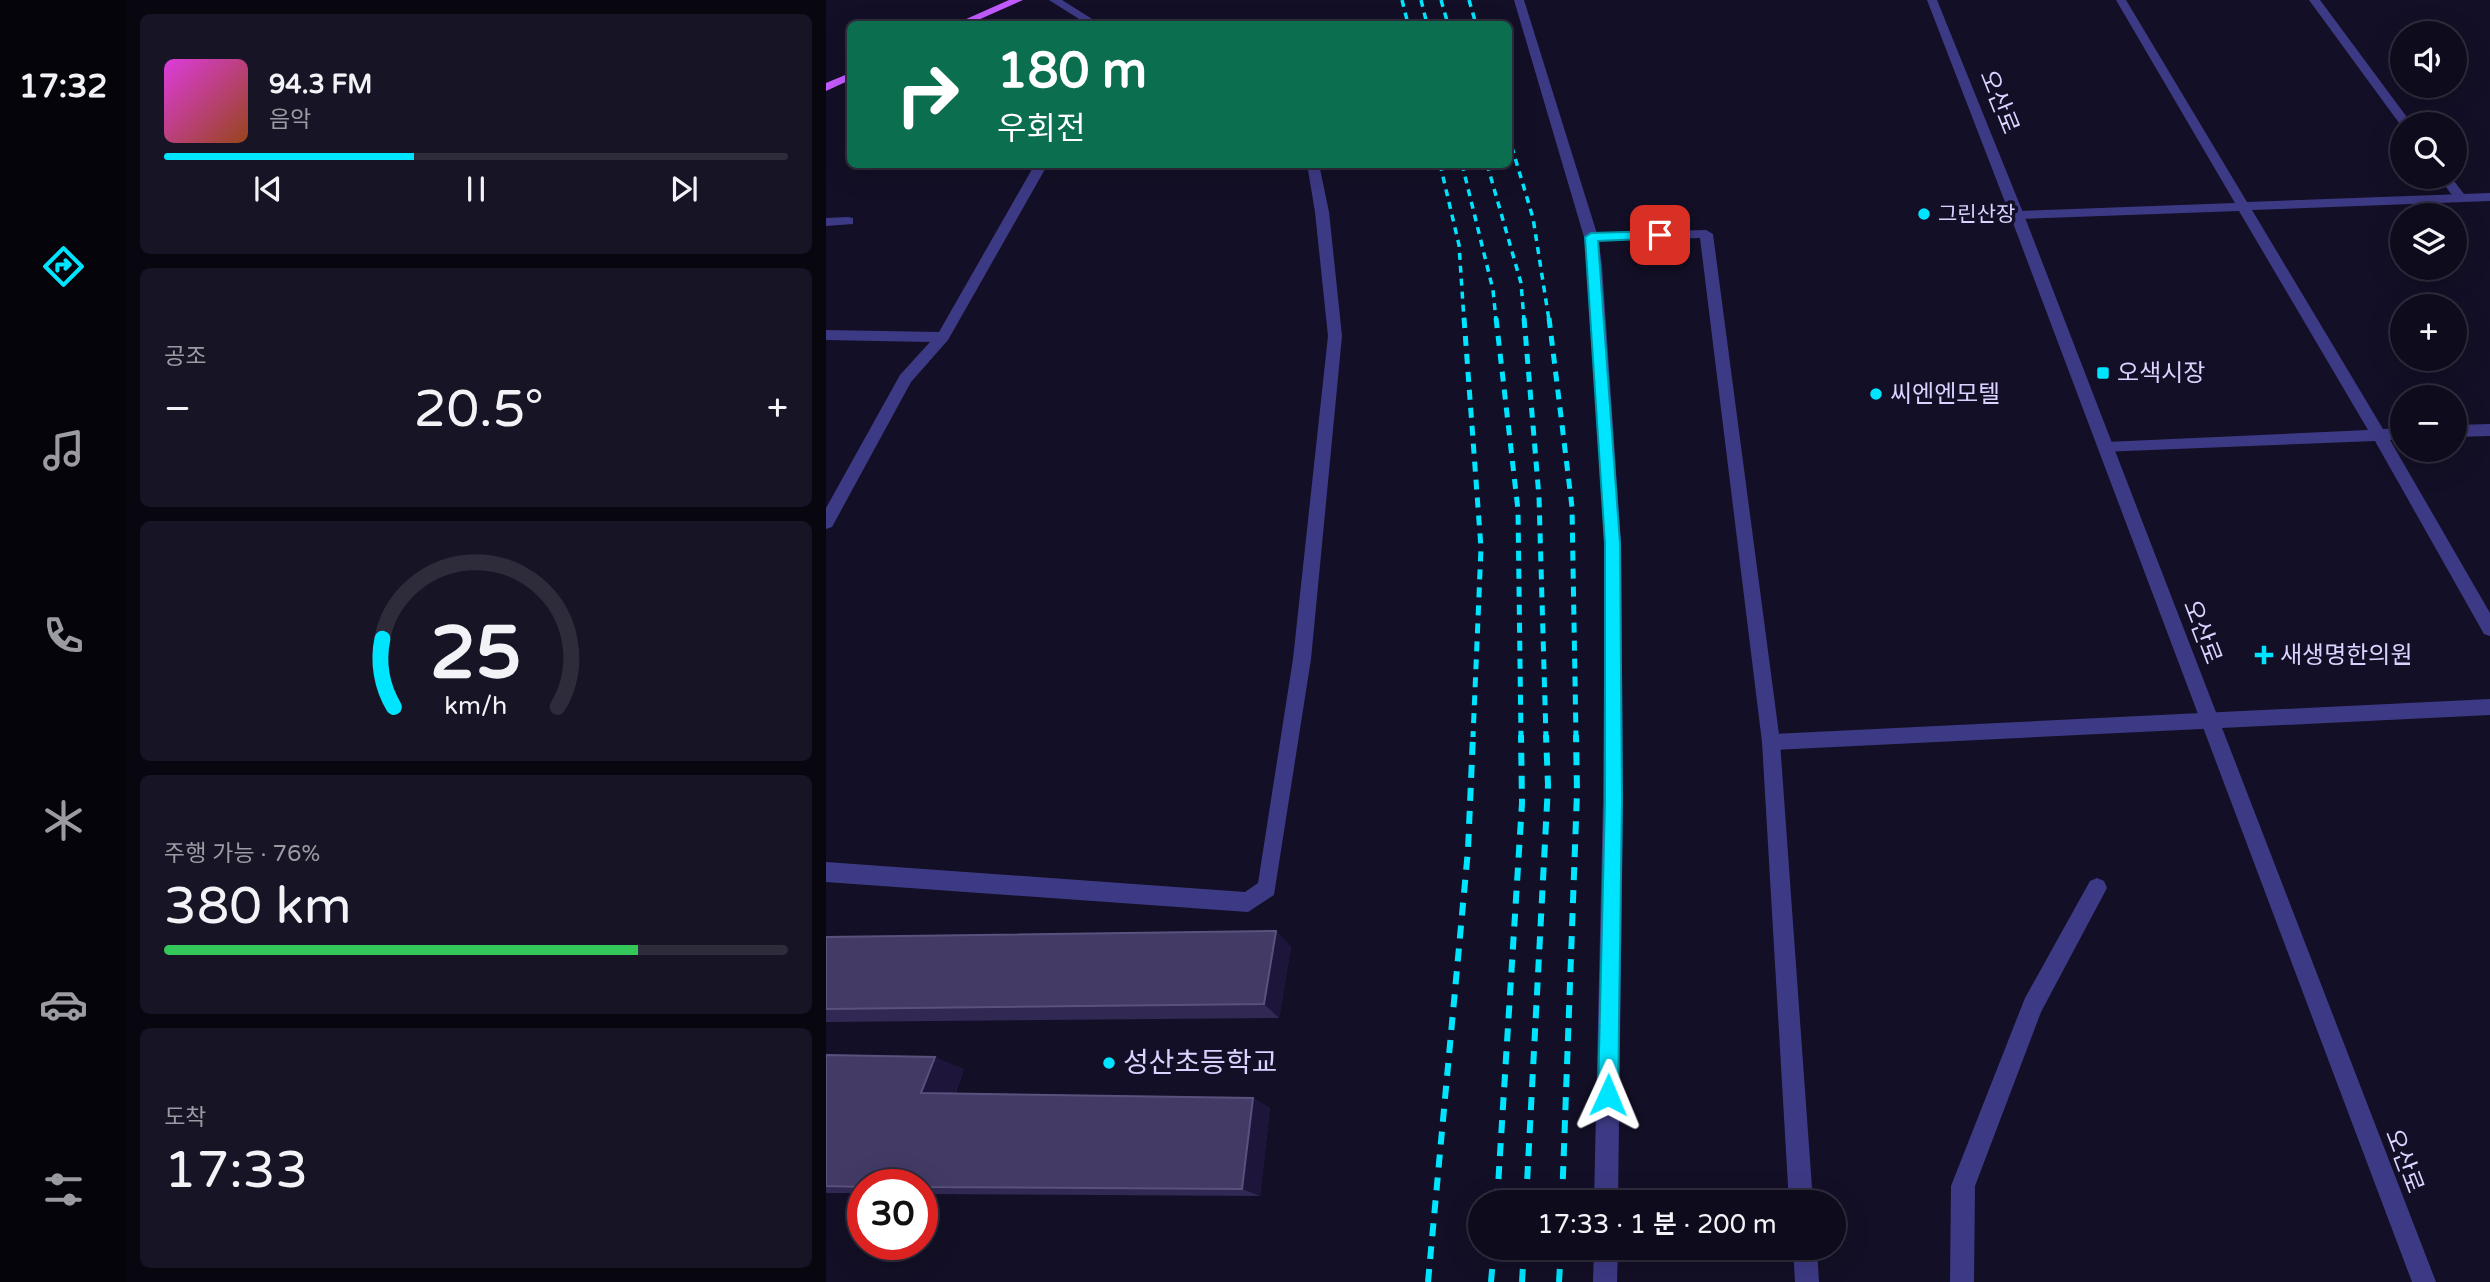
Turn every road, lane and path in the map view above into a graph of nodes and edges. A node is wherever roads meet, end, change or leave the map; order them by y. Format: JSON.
{"nodes":[{"id":1,"x":1018,"y":0,"type":"edge"},
{"id":2,"x":1054,"y":0,"type":"edge"},
{"id":3,"x":1519,"y":0,"type":"edge"},
{"id":4,"x":1932,"y":0,"type":"edge"},
{"id":5,"x":2122,"y":0,"type":"edge"},
{"id":6,"x":2314,"y":0,"type":"edge"},
{"id":7,"x":968,"y":21,"type":"edge"},
{"id":8,"x":1089,"y":21,"type":"edge"},
{"id":9,"x":847,"y":77,"type":"edge"},
{"id":10,"x":826,"y":87,"type":"edge"},
{"id":11,"x":2397,"y":112,"type":"edge"},
{"id":12,"x":1040,"y":168,"type":"edge"},
{"id":13,"x":1314,"y":168,"type":"edge"},
{"id":14,"x":2454,"y":189,"type":"edge"},
{"id":15,"x":2490,"y":197,"type":"edge"},
{"id":16,"x":2461,"y":198,"type":"junction"},
{"id":17,"x":2245,"y":207,"type":"junction"},
{"id":18,"x":2017,"y":215,"type":"junction"},
{"id":19,"x":848,"y":221,"type":"dead end"},
{"id":20,"x":826,"y":222,"type":"edge"},
{"id":21,"x":1591,"y":237,"type":"junction"},
{"id":22,"x":826,"y":335,"type":"edge"},
{"id":23,"x":943,"y":337,"type":"junction"},
{"id":24,"x":2490,"y":430,"type":"edge"},
{"id":25,"x":2467,"y":431,"type":"edge"},
{"id":26,"x":2379,"y":435,"type":"junction"},
{"id":27,"x":2390,"y":435,"type":"edge"},
{"id":28,"x":2106,"y":448,"type":"junction"},
{"id":29,"x":826,"y":523,"type":"edge"},
{"id":30,"x":2490,"y":629,"type":"edge"},
{"id":31,"x":2490,"y":707,"type":"edge"},
{"id":32,"x":2209,"y":721,"type":"junction"},
{"id":33,"x":1770,"y":742,"type":"junction"},
{"id":34,"x":826,"y":872,"type":"edge"},
{"id":35,"x":2096,"y":888,"type":"dead end"},
{"id":36,"x":1606,"y":1190,"type":"edge"},
{"id":37,"x":1800,"y":1190,"type":"edge"},
{"id":38,"x":1606,"y":1260,"type":"edge"},
{"id":39,"x":1806,"y":1260,"type":"edge"},
{"id":40,"x":1605,"y":1282,"type":"edge"},
{"id":41,"x":1807,"y":1282,"type":"edge"},
{"id":42,"x":1962,"y":1282,"type":"edge"},
{"id":43,"x":2424,"y":1282,"type":"edge"}],
"edges":[{"from":1,"to":7,"type":"main road"},
{"from":2,"to":8,"type":"street"},
{"from":3,"to":21,"type":"street"},
{"from":4,"to":18,"type":"street","name":"오산로"},
{"from":5,"to":17,"type":"street"},
{"from":6,"to":11,"type":"street"},
{"from":9,"to":10,"type":"main road"},
{"from":12,"to":23,"type":"street"},
{"from":13,"to":34,"type":"street"},
{"from":14,"to":16,"type":"street"},
{"from":15,"to":16,"type":"street"},
{"from":16,"to":17,"type":"street"},
{"from":17,"to":18,"type":"street"},
{"from":17,"to":26,"type":"street"},
{"from":18,"to":28,"type":"street","name":"오산로"},
{"from":19,"to":20,"type":"street"},
{"from":21,"to":33,"type":"street"},
{"from":21,"to":36,"type":"street"},
{"from":22,"to":23,"type":"street"},
{"from":23,"to":29,"type":"street"},
{"from":24,"to":25,"type":"street"},
{"from":26,"to":27,"type":"street"},
{"from":26,"to":28,"type":"street"},
{"from":26,"to":30,"type":"street"},
{"from":28,"to":32,"type":"street","name":"오산로"},
{"from":31,"to":32,"type":"street"},
{"from":32,"to":33,"type":"street"},
{"from":32,"to":43,"type":"street","name":"오산로"},
{"from":33,"to":37,"type":"street"},
{"from":35,"to":42,"type":"street"},
{"from":38,"to":40,"type":"street"},
{"from":39,"to":41,"type":"street"}]}
